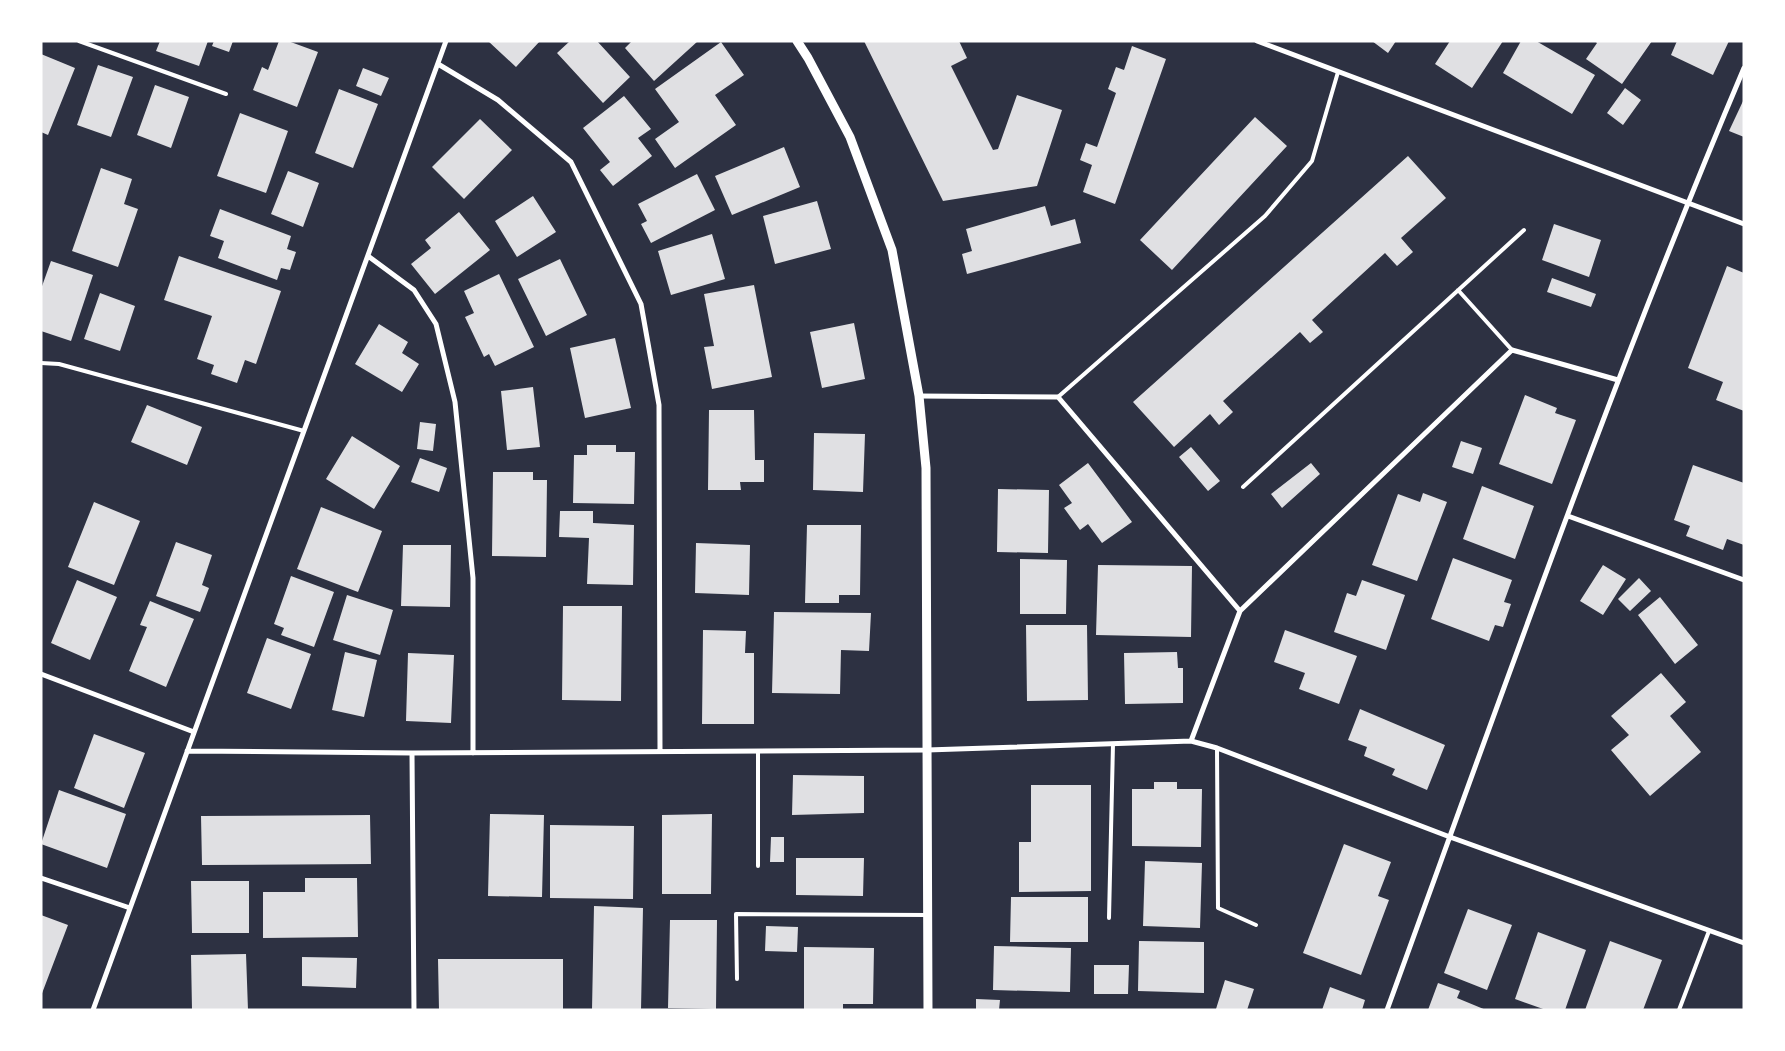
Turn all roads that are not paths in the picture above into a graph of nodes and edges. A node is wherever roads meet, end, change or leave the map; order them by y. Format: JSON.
{"nodes":[{"id":1,"x":79,"y":41,"type":"edge"},
{"id":2,"x":446,"y":41,"type":"edge"},
{"id":3,"x":797,"y":41,"type":"edge"},
{"id":4,"x":1257,"y":41,"type":"edge"},
{"id":5,"x":438,"y":64,"type":"junction"},
{"id":6,"x":1744,"y":68,"type":"edge"},
{"id":7,"x":1338,"y":72,"type":"junction"},
{"id":8,"x":226,"y":94,"type":"dead end"},
{"id":9,"x":1687,"y":203,"type":"junction"},
{"id":10,"x":1744,"y":224,"type":"edge"},
{"id":11,"x":1524,"y":230,"type":"dead end"},
{"id":12,"x":368,"y":256,"type":"junction"},
{"id":13,"x":1458,"y":290,"type":"junction"},
{"id":14,"x":1512,"y":350,"type":"junction"},
{"id":15,"x":41,"y":362,"type":"edge"},
{"id":16,"x":1618,"y":380,"type":"junction"},
{"id":17,"x":919,"y":396,"type":"junction"},
{"id":18,"x":1058,"y":397,"type":"junction"},
{"id":19,"x":304,"y":431,"type":"junction"},
{"id":20,"x":1243,"y":487,"type":"dead end"},
{"id":21,"x":1568,"y":516,"type":"junction"},
{"id":22,"x":1744,"y":580,"type":"edge"},
{"id":23,"x":1240,"y":611,"type":"junction"},
{"id":24,"x":41,"y":674,"type":"edge"},
{"id":25,"x":194,"y":732,"type":"junction"},
{"id":26,"x":1191,"y":741,"type":"junction"},
{"id":27,"x":1113,"y":744,"type":"junction"},
{"id":28,"x":1217,"y":748,"type":"junction"},
{"id":29,"x":927,"y":750,"type":"junction"},
{"id":30,"x":660,"y":751,"type":"junction"},
{"id":31,"x":758,"y":751,"type":"junction"},
{"id":32,"x":187,"y":752,"type":"junction"},
{"id":33,"x":412,"y":753,"type":"junction"},
{"id":34,"x":473,"y":753,"type":"junction"},
{"id":35,"x":1450,"y":837,"type":"junction"},
{"id":36,"x":758,"y":866,"type":"dead end"},
{"id":37,"x":41,"y":878,"type":"edge"},
{"id":38,"x":130,"y":908,"type":"junction"},
{"id":39,"x":928,"y":915,"type":"junction"},
{"id":40,"x":1109,"y":918,"type":"dead end"},
{"id":41,"x":1256,"y":924,"type":"dead end"},
{"id":42,"x":1709,"y":931,"type":"junction"},
{"id":43,"x":1744,"y":944,"type":"edge"},
{"id":44,"x":737,"y":979,"type":"dead end"},
{"id":45,"x":93,"y":1010,"type":"edge"},
{"id":46,"x":414,"y":1010,"type":"edge"},
{"id":47,"x":928,"y":1010,"type":"edge"},
{"id":48,"x":1386,"y":1010,"type":"edge"},
{"id":49,"x":1679,"y":1010,"type":"edge"}],
"edges":[{"from":1,"to":8,"type":"lane"},
{"from":2,"to":5,"type":"street"},
{"from":3,"to":17,"type":"street"},
{"from":4,"to":7,"type":"street"},
{"from":5,"to":12,"type":"street"},
{"from":5,"to":30,"type":"street"},
{"from":6,"to":9,"type":"street"},
{"from":7,"to":9,"type":"street"},
{"from":7,"to":18,"type":"lane"},
{"from":9,"to":10,"type":"street"},
{"from":9,"to":16,"type":"street"},
{"from":11,"to":13,"type":"lane"},
{"from":12,"to":19,"type":"street"},
{"from":12,"to":34,"type":"street"},
{"from":13,"to":14,"type":"lane"},
{"from":13,"to":20,"type":"lane"},
{"from":14,"to":16,"type":"street"},
{"from":14,"to":23,"type":"street"},
{"from":15,"to":19,"type":"lane"},
{"from":16,"to":21,"type":"street"},
{"from":17,"to":18,"type":"street"},
{"from":17,"to":29,"type":"street"},
{"from":18,"to":23,"type":"street"},
{"from":19,"to":25,"type":"street"},
{"from":21,"to":22,"type":"street"},
{"from":21,"to":35,"type":"street"},
{"from":23,"to":26,"type":"street"},
{"from":24,"to":25,"type":"street"},
{"from":25,"to":32,"type":"street"},
{"from":26,"to":27,"type":"street"},
{"from":26,"to":28,"type":"street"},
{"from":27,"to":29,"type":"street"},
{"from":27,"to":40,"type":"lane"},
{"from":28,"to":35,"type":"street"},
{"from":28,"to":41,"type":"lane"},
{"from":29,"to":31,"type":"street"},
{"from":29,"to":39,"type":"street"},
{"from":30,"to":31,"type":"street"},
{"from":30,"to":34,"type":"street"},
{"from":31,"to":36,"type":"lane"},
{"from":32,"to":33,"type":"street"},
{"from":32,"to":38,"type":"street"},
{"from":33,"to":34,"type":"street"},
{"from":33,"to":46,"type":"street"},
{"from":35,"to":42,"type":"street"},
{"from":35,"to":48,"type":"street"},
{"from":37,"to":38,"type":"street"},
{"from":38,"to":45,"type":"street"},
{"from":39,"to":44,"type":"lane"},
{"from":39,"to":47,"type":"street"},
{"from":42,"to":43,"type":"street"},
{"from":42,"to":49,"type":"lane"}]}
